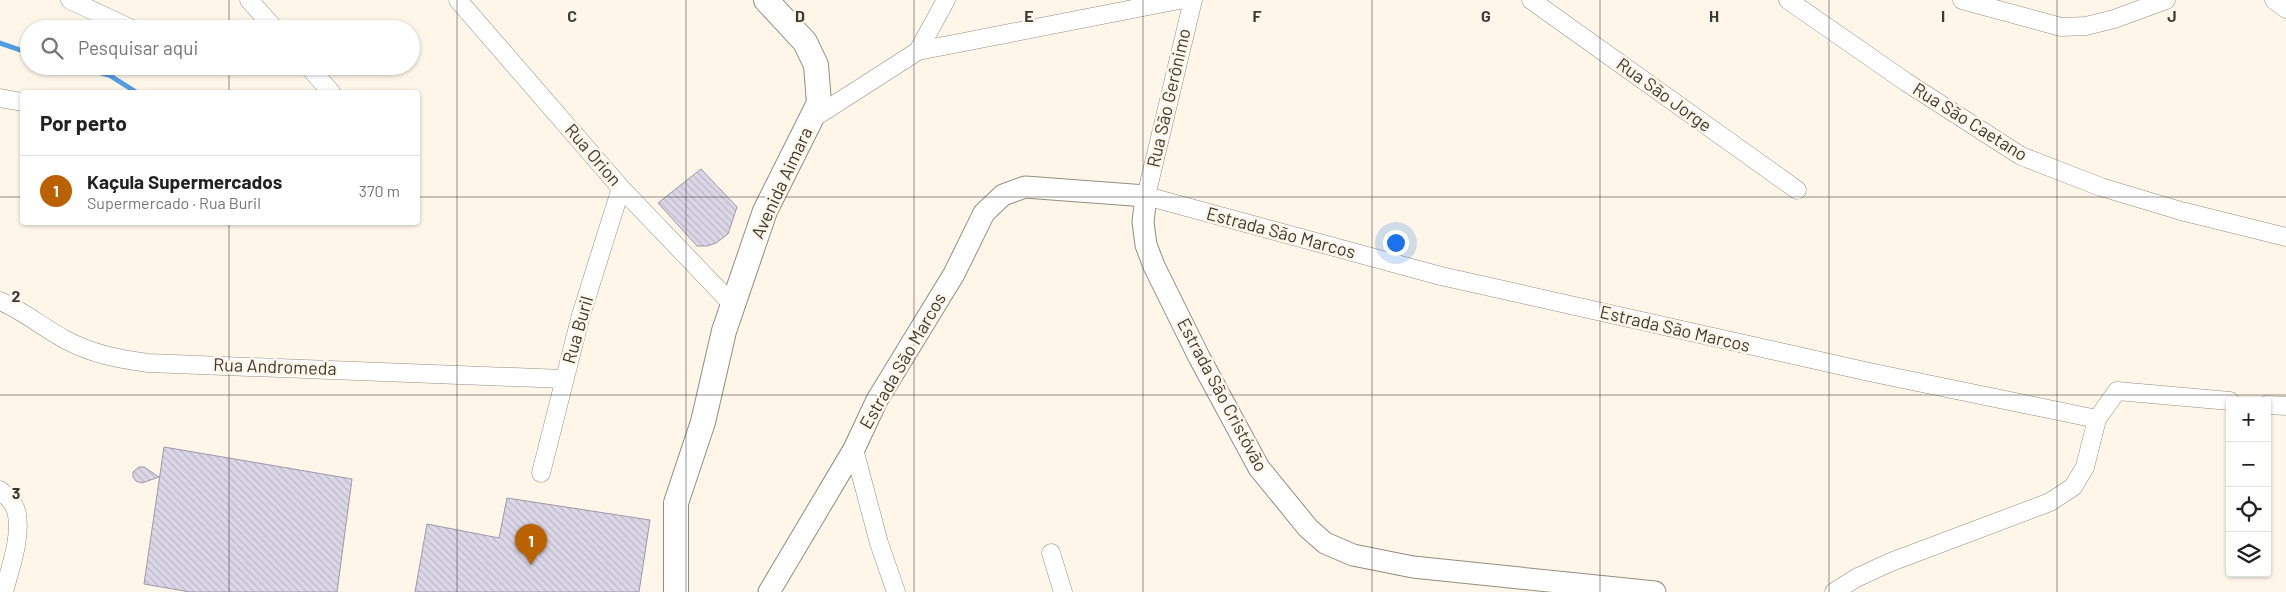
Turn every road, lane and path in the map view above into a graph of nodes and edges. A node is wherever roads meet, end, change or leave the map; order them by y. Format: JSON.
{"nodes":[{"id":1,"x":70,"y":0,"type":"edge"},
{"id":2,"x":249,"y":0,"type":"edge"},
{"id":3,"x":458,"y":0,"type":"edge"},
{"id":4,"x":766,"y":0,"type":"edge"},
{"id":5,"x":946,"y":0,"type":"edge"},
{"id":6,"x":1179,"y":0,"type":"edge"},
{"id":7,"x":1192,"y":0,"type":"edge"},
{"id":8,"x":1531,"y":0,"type":"edge"},
{"id":9,"x":1788,"y":0,"type":"edge"},
{"id":10,"x":1962,"y":0,"type":"edge"},
{"id":11,"x":2166,"y":0,"type":"edge"},
{"id":12,"x":2274,"y":0,"type":"edge"},
{"id":13,"x":2286,"y":9,"type":"edge"},
{"id":14,"x":113,"y":20,"type":"edge"},
{"id":15,"x":266,"y":20,"type":"edge"},
{"id":16,"x":918,"y":51,"type":"junction"},
{"id":17,"x":316,"y":75,"type":"edge"},
{"id":18,"x":330,"y":90,"type":"edge"},
{"id":19,"x":0,"y":98,"type":"edge"},
{"id":20,"x":20,"y":102,"type":"edge"},
{"id":21,"x":812,"y":119,"type":"junction"},
{"id":22,"x":622,"y":188,"type":"junction"},
{"id":23,"x":1797,"y":190,"type":"dead end"},
{"id":24,"x":1146,"y":196,"type":"junction"},
{"id":25,"x":2286,"y":238,"type":"edge"},
{"id":26,"x":0,"y":301,"type":"edge"},
{"id":27,"x":733,"y":305,"type":"junction"},
{"id":28,"x":564,"y":379,"type":"junction"},
{"id":29,"x":2226,"y":401,"type":"edge"},
{"id":30,"x":2271,"y":405,"type":"edge"},
{"id":31,"x":2286,"y":406,"type":"edge"},
{"id":32,"x":2097,"y":420,"type":"junction"},
{"id":33,"x":854,"y":449,"type":"junction"},
{"id":34,"x":541,"y":473,"type":"dead end"},
{"id":35,"x":0,"y":490,"type":"edge"},
{"id":36,"x":1051,"y":553,"type":"dead end"},
{"id":37,"x":4,"y":592,"type":"edge"},
{"id":38,"x":676,"y":592,"type":"edge"},
{"id":39,"x":769,"y":592,"type":"edge"},
{"id":40,"x":896,"y":592,"type":"edge"},
{"id":41,"x":1063,"y":592,"type":"edge"},
{"id":42,"x":1655,"y":592,"type":"edge"},
{"id":43,"x":1834,"y":592,"type":"edge"}],
"edges":[{"from":1,"to":14,"type":"street"},
{"from":2,"to":15,"type":"street"},
{"from":3,"to":22,"type":"street","name":"Rua Orion"},
{"from":4,"to":21,"type":"main road","name":"Avenida Aimara"},
{"from":5,"to":16,"type":"street"},
{"from":6,"to":16,"type":"street"},
{"from":7,"to":24,"type":"street","name":"Rua São Gerônimo"},
{"from":8,"to":23,"type":"street","name":"Rua São Jorge"},
{"from":9,"to":25,"type":"street","name":"Rua São Caetano"},
{"from":10,"to":11,"type":"street"},
{"from":12,"to":13,"type":"street"},
{"from":16,"to":21,"type":"street"},
{"from":17,"to":18,"type":"street"},
{"from":19,"to":20,"type":"street"},
{"from":21,"to":27,"type":"main road","name":"Avenida Aimara"},
{"from":22,"to":27,"type":"street","name":"Rua Orion"},
{"from":22,"to":28,"type":"street","name":"Rua Buril"},
{"from":24,"to":32,"type":"street","name":"Estrada São Marcos"},
{"from":24,"to":33,"type":"street","name":"Estrada São Marcos"},
{"from":24,"to":42,"type":"street","name":"Estrada São Cristóvão"},
{"from":26,"to":28,"type":"street","name":"Rua Andromeda"},
{"from":27,"to":38,"type":"main road","name":"Avenida Aimara"},
{"from":28,"to":34,"type":"street","name":"Rua Buril"},
{"from":29,"to":32,"type":"street"},
{"from":30,"to":31,"type":"street"},
{"from":32,"to":43,"type":"street"},
{"from":33,"to":39,"type":"street","name":"Estrada São Marcos"},
{"from":33,"to":40,"type":"street"},
{"from":35,"to":37,"type":"street"},
{"from":36,"to":41,"type":"street"}]}
